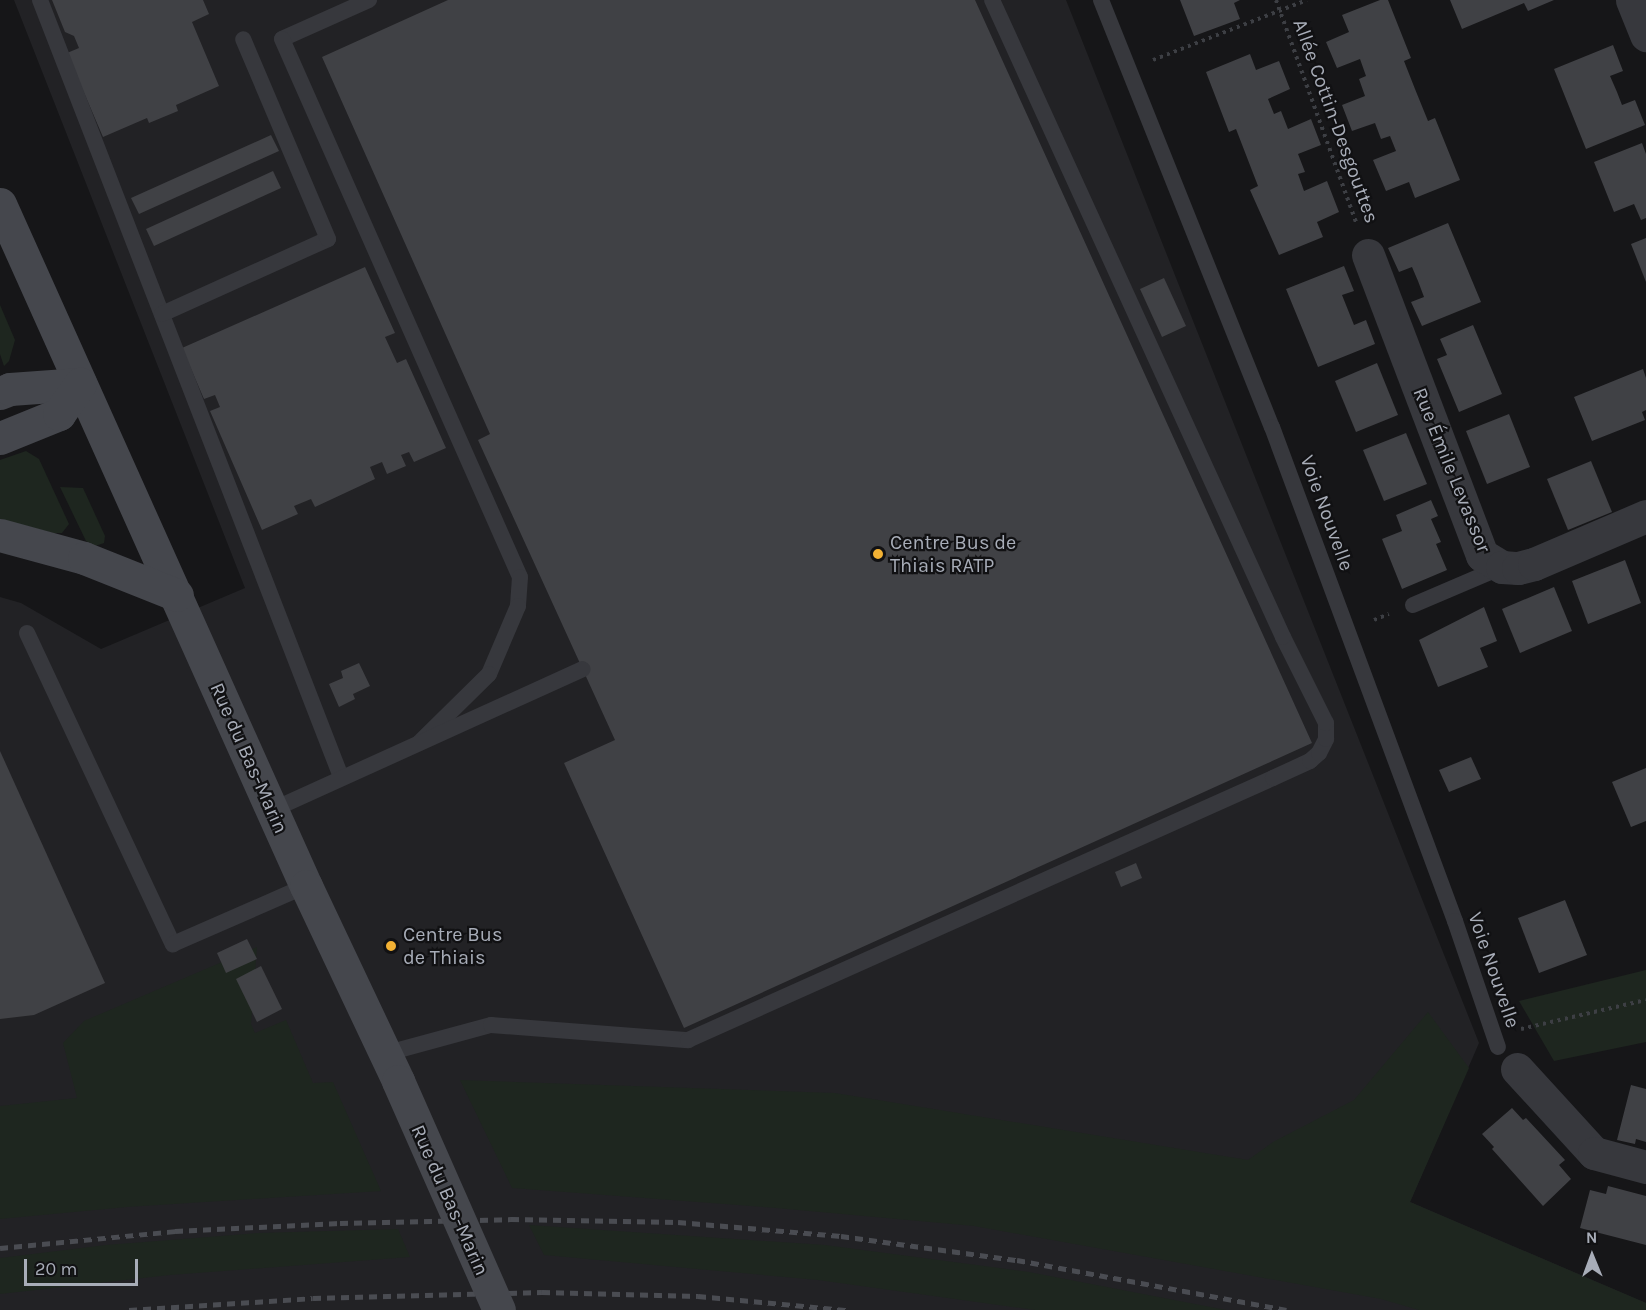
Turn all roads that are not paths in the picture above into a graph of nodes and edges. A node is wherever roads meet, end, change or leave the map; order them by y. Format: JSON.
{"nodes":[{"id":1,"x":40,"y":0,"type":"edge"},
{"id":2,"x":369,"y":0,"type":"edge"},
{"id":3,"x":992,"y":0,"type":"edge"},
{"id":4,"x":1101,"y":0,"type":"edge"},
{"id":5,"x":243,"y":39,"type":"dead end"},
{"id":6,"x":0,"y":204,"type":"edge"},
{"id":7,"x":1363,"y":241,"type":"road end"},
{"id":8,"x":162,"y":314,"type":"junction"},
{"id":9,"x":80,"y":384,"type":"junction"},
{"id":10,"x":0,"y":393,"type":"edge"},
{"id":11,"x":0,"y":438,"type":"edge"},
{"id":12,"x":1646,"y":516,"type":"edge"},
{"id":13,"x":0,"y":535,"type":"edge"},
{"id":14,"x":1502,"y":567,"type":"junction"},
{"id":15,"x":177,"y":595,"type":"junction"},
{"id":16,"x":1413,"y":605,"type":"road end"},
{"id":17,"x":27,"y":633,"type":"dead end"},
{"id":18,"x":583,"y":669,"type":"dead end"},
{"id":19,"x":419,"y":743,"type":"junction"},
{"id":20,"x":341,"y":777,"type":"junction"},
{"id":21,"x":272,"y":810,"type":"junction"},
{"id":22,"x":306,"y":886,"type":"junction"},
{"id":23,"x":1503,"y":1052,"type":"joint"},
{"id":24,"x":391,"y":1068,"type":"junction"},
{"id":25,"x":1646,"y":1167,"type":"edge"},
{"id":26,"x":499,"y":1310,"type":"edge"}],
"edges":[{"from":1,"to":8,"type":"lane"},
{"from":2,"to":19,"type":"lane"},
{"from":3,"to":24,"type":"lane"},
{"from":4,"to":23,"type":"lane","name":"Voie Nouvelle"},
{"from":5,"to":8,"type":"lane"},
{"from":6,"to":9,"type":"main road","name":"Rue du Bas-Marin"},
{"from":7,"to":14,"type":"street","name":"Rue Émile Levassor"},
{"from":8,"to":20,"type":"lane"},
{"from":9,"to":10,"type":"main road"},
{"from":9,"to":11,"type":"main road"},
{"from":9,"to":15,"type":"main road","name":"Rue du Bas-Marin"},
{"from":12,"to":14,"type":"street","name":"Rue Émile Levassor"},
{"from":13,"to":15,"type":"main road"},
{"from":14,"to":16,"type":"lane"},
{"from":15,"to":21,"type":"main road","name":"Rue du Bas-Marin"},
{"from":17,"to":22,"type":"lane"},
{"from":18,"to":19,"type":"lane"},
{"from":19,"to":20,"type":"lane"},
{"from":20,"to":21,"type":"lane"},
{"from":21,"to":22,"type":"main road","name":"Rue du Bas-Marin"},
{"from":22,"to":24,"type":"main road","name":"Rue du Bas-Marin"},
{"from":23,"to":25,"type":"street"},
{"from":24,"to":26,"type":"main road","name":"Rue du Bas-Marin","bridge":true}]}
